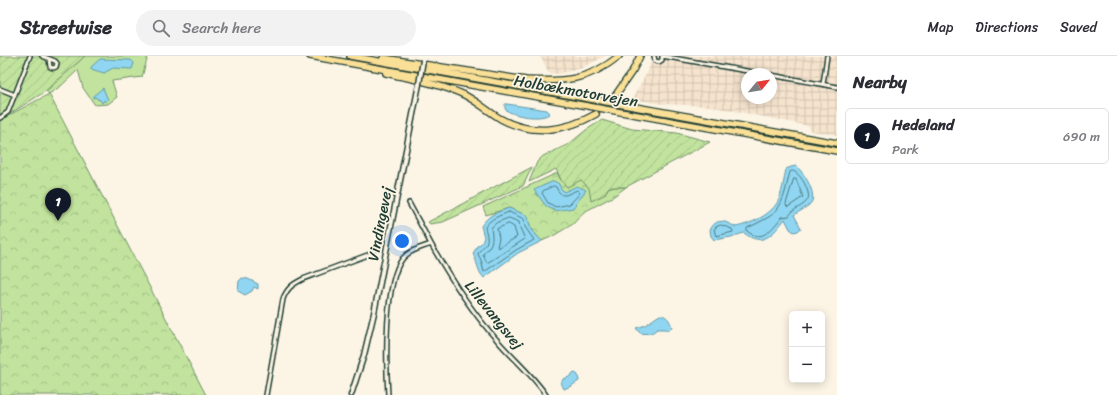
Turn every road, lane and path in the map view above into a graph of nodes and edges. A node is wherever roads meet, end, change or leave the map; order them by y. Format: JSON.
{"nodes":[{"id":1,"x":30,"y":56,"type":"edge"},
{"id":2,"x":42,"y":56,"type":"edge"},
{"id":3,"x":310,"y":56,"type":"edge"},
{"id":4,"x":350,"y":56,"type":"edge"},
{"id":5,"x":368,"y":56,"type":"edge"},
{"id":6,"x":619,"y":56,"type":"edge"},
{"id":7,"x":640,"y":56,"type":"edge"},
{"id":8,"x":654,"y":56,"type":"edge"},
{"id":9,"x":662,"y":56,"type":"edge"},
{"id":10,"x":828,"y":56,"type":"edge"},
{"id":11,"x":424,"y":58,"type":"edge"},
{"id":12,"x":49,"y":59,"type":"dead end"},
{"id":13,"x":355,"y":64,"type":"junction"},
{"id":14,"x":741,"y":70,"type":"edge"},
{"id":15,"x":777,"y":76,"type":"edge"},
{"id":16,"x":823,"y":84,"type":"junction"},
{"id":17,"x":837,"y":87,"type":"edge"},
{"id":18,"x":0,"y":89,"type":"edge"},
{"id":19,"x":15,"y":95,"type":"junction"},
{"id":20,"x":615,"y":96,"type":"tunnel mouth"},
{"id":21,"x":596,"y":114,"type":"tunnel mouth"},
{"id":22,"x":0,"y":118,"type":"edge"},
{"id":23,"x":837,"y":143,"type":"edge"},
{"id":24,"x":837,"y":151,"type":"edge"},
{"id":25,"x":409,"y":203,"type":"dead end"},
{"id":26,"x":430,"y":244,"type":"junction"},
{"id":27,"x":372,"y":253,"type":"dead end"},
{"id":28,"x":266,"y":395,"type":"edge"},
{"id":29,"x":351,"y":395,"type":"edge"},
{"id":30,"x":388,"y":395,"type":"edge"},
{"id":31,"x":546,"y":395,"type":"edge"}],
"edges":[{"from":1,"to":19,"type":"street"},
{"from":2,"to":12,"type":"street"},
{"from":3,"to":13,"type":"highway","name":"Holbækmotorvejen"},
{"from":4,"to":23,"type":"highway","name":"Holbækmotorvejen"},
{"from":5,"to":6,"type":"highway"},
{"from":7,"to":20,"type":"highway"},
{"from":8,"to":9,"type":"street"},
{"from":9,"to":14,"type":"street"},
{"from":10,"to":16,"type":"street"},
{"from":11,"to":29,"type":"main road","name":"Vindingevej","bridge":true},
{"from":13,"to":21,"type":"highway"},
{"from":13,"to":24,"type":"highway","name":"Holbækmotorvejen"},
{"from":15,"to":16,"type":"street"},
{"from":16,"to":17,"type":"street"},
{"from":18,"to":19,"type":"street"},
{"from":19,"to":22,"type":"street"},
{"from":25,"to":26,"type":"street","name":"Lillevangsvej"},
{"from":26,"to":30,"type":"street"},
{"from":26,"to":31,"type":"street","name":"Lillevangsvej"},
{"from":27,"to":28,"type":"street"}]}
